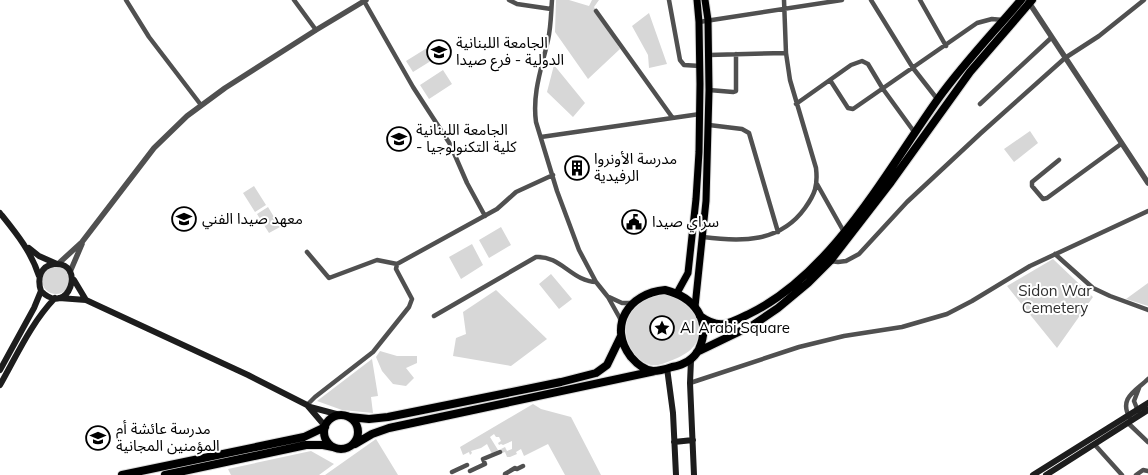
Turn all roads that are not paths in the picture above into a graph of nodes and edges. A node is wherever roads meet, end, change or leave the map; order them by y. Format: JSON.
{"nodes":[{"id":1,"x":126,"y":0,"type":"edge"},
{"id":2,"x":294,"y":0,"type":"edge"},
{"id":3,"x":509,"y":0,"type":"edge"},
{"id":4,"x":552,"y":0,"type":"edge"},
{"id":5,"x":669,"y":0,"type":"edge"},
{"id":6,"x":697,"y":0,"type":"edge"},
{"id":7,"x":705,"y":0,"type":"edge"},
{"id":8,"x":784,"y":0,"type":"edge"},
{"id":9,"x":842,"y":0,"type":"edge"},
{"id":10,"x":871,"y":0,"type":"edge"},
{"id":11,"x":920,"y":0,"type":"edge"},
{"id":12,"x":1021,"y":0,"type":"edge"},
{"id":13,"x":1144,"y":0,"type":"edge"},
{"id":14,"x":365,"y":1,"type":"edge"},
{"id":15,"x":1030,"y":1,"type":"edge"},
{"id":16,"x":551,"y":9,"type":"junction"},
{"id":17,"x":786,"y":9,"type":"junction"},
{"id":18,"x":596,"y":11,"type":"dead end"},
{"id":19,"x":708,"y":20,"type":"junction"},
{"id":20,"x":1003,"y":20,"type":"junction"},
{"id":21,"x":699,"y":22,"type":"junction"},
{"id":22,"x":316,"y":30,"type":"junction"},
{"id":23,"x":1052,"y":38,"type":"junction"},
{"id":24,"x":946,"y":46,"type":"junction"},
{"id":25,"x":786,"y":53,"type":"junction"},
{"id":26,"x":736,"y":54,"type":"junction"},
{"id":27,"x":709,"y":55,"type":"junction"},
{"id":28,"x":1065,"y":58,"type":"junction"},
{"id":29,"x":700,"y":66,"type":"junction"},
{"id":30,"x":913,"y":68,"type":"junction"},
{"id":31,"x":830,"y":80,"type":"junction"},
{"id":32,"x":883,"y":89,"type":"junction"},
{"id":33,"x":710,"y":90,"type":"junction"},
{"id":34,"x":938,"y":100,"type":"junction"},
{"id":35,"x":796,"y":104,"type":"junction"},
{"id":36,"x":980,"y":104,"type":"dead end"},
{"id":37,"x":201,"y":105,"type":"junction"},
{"id":38,"x":700,"y":114,"type":"junction"},
{"id":39,"x":672,"y":117,"type":"junction"},
{"id":40,"x":709,"y":126,"type":"junction"},
{"id":41,"x":915,"y":133,"type":"junction"},
{"id":42,"x":541,"y":136,"type":"junction"},
{"id":43,"x":1121,"y":144,"type":"junction"},
{"id":44,"x":1059,"y":160,"type":"dead end"},
{"id":45,"x":553,"y":175,"type":"junction"},
{"id":46,"x":697,"y":182,"type":"junction"},
{"id":47,"x":707,"y":182,"type":"junction"},
{"id":48,"x":1148,"y":183,"type":"edge"},
{"id":49,"x":817,"y":184,"type":"junction"},
{"id":50,"x":1148,"y":211,"type":"edge"},
{"id":51,"x":0,"y":213,"type":"edge"},
{"id":52,"x":485,"y":216,"type":"junction"},
{"id":53,"x":778,"y":232,"type":"junction"},
{"id":54,"x":844,"y":232,"type":"junction"},
{"id":55,"x":703,"y":237,"type":"junction"},
{"id":56,"x":82,"y":242,"type":"junction"},
{"id":57,"x":26,"y":246,"type":"junction"},
{"id":58,"x":307,"y":252,"type":"dead end"},
{"id":59,"x":1056,"y":254,"type":"junction"},
{"id":60,"x":830,"y":261,"type":"junction"},
{"id":61,"x":58,"y":264,"type":"junction"},
{"id":62,"x":397,"y":264,"type":"junction"},
{"id":63,"x":71,"y":274,"type":"junction"},
{"id":64,"x":39,"y":276,"type":"junction"},
{"id":65,"x":596,"y":282,"type":"junction"},
{"id":66,"x":41,"y":291,"type":"junction"},
{"id":67,"x":677,"y":293,"type":"junction"},
{"id":68,"x":608,"y":296,"type":"junction"},
{"id":69,"x":57,"y":298,"type":"junction"},
{"id":70,"x":86,"y":300,"type":"junction"},
{"id":71,"x":632,"y":303,"type":"junction"},
{"id":72,"x":695,"y":307,"type":"junction"},
{"id":73,"x":1148,"y":310,"type":"edge"},
{"id":74,"x":434,"y":316,"type":"dead end"},
{"id":75,"x":700,"y":316,"type":"junction"},
{"id":76,"x":622,"y":322,"type":"junction"},
{"id":77,"x":721,"y":325,"type":"junction"},
{"id":78,"x":621,"y":336,"type":"junction"},
{"id":79,"x":723,"y":340,"type":"junction"},
{"id":80,"x":697,"y":352,"type":"junction"},
{"id":81,"x":691,"y":360,"type":"junction"},
{"id":82,"x":667,"y":368,"type":"junction"},
{"id":83,"x":0,"y":370,"type":"edge"},
{"id":84,"x":655,"y":371,"type":"junction"},
{"id":85,"x":1148,"y":379,"type":"edge"},
{"id":86,"x":690,"y":383,"type":"junction"},
{"id":87,"x":0,"y":385,"type":"edge"},
{"id":88,"x":1140,"y":387,"type":"junction"},
{"id":89,"x":1148,"y":402,"type":"edge"},
{"id":90,"x":308,"y":406,"type":"junction"},
{"id":91,"x":1148,"y":410,"type":"edge"},
{"id":92,"x":1139,"y":412,"type":"junction"},
{"id":93,"x":340,"y":415,"type":"junction"},
{"id":94,"x":350,"y":417,"type":"junction"},
{"id":95,"x":1129,"y":420,"type":"junction"},
{"id":96,"x":325,"y":426,"type":"junction"},
{"id":97,"x":692,"y":440,"type":"junction"},
{"id":98,"x":674,"y":442,"type":"junction"},
{"id":99,"x":1148,"y":442,"type":"edge"},
{"id":100,"x":355,"y":444,"type":"junction"},
{"id":101,"x":1095,"y":445,"type":"junction"},
{"id":102,"x":332,"y":447,"type":"junction"},
{"id":103,"x":500,"y":452,"type":"dead end"},
{"id":104,"x":523,"y":466,"type":"dead end"},
{"id":105,"x":452,"y":472,"type":"dead end"},
{"id":106,"x":1148,"y":472,"type":"edge"},
{"id":107,"x":471,"y":473,"type":"edge"},
{"id":108,"x":122,"y":475,"type":"edge"},
{"id":109,"x":165,"y":475,"type":"edge"},
{"id":110,"x":505,"y":475,"type":"edge"},
{"id":111,"x":676,"y":475,"type":"edge"},
{"id":112,"x":694,"y":475,"type":"edge"},
{"id":113,"x":1033,"y":475,"type":"edge"},
{"id":114,"x":1046,"y":475,"type":"edge"},
{"id":115,"x":1122,"y":475,"type":"edge"},
{"id":116,"x":1136,"y":475,"type":"edge"}],
"edges":[{"from":1,"to":37,"type":"street"},
{"from":2,"to":22,"type":"street"},
{"from":3,"to":16,"type":"street"},
{"from":4,"to":16,"type":"street"},
{"from":5,"to":29,"type":"street"},
{"from":6,"to":21,"type":"main road"},
{"from":7,"to":19,"type":"main road"},
{"from":8,"to":17,"type":"street"},
{"from":9,"to":17,"type":"street"},
{"from":10,"to":30,"type":"street"},
{"from":11,"to":24,"type":"street"},
{"from":12,"to":20,"type":"highway"},
{"from":13,"to":28,"type":"street"},
{"from":14,"to":22,"type":"street"},
{"from":14,"to":52,"type":"street"},
{"from":15,"to":23,"type":"street"},
{"from":15,"to":60,"type":"highway"},
{"from":16,"to":42,"type":"street"},
{"from":17,"to":19,"type":"street"},
{"from":17,"to":25,"type":"street"},
{"from":18,"to":39,"type":"street"},
{"from":19,"to":21,"type":"street"},
{"from":19,"to":27,"type":"main road"},
{"from":20,"to":24,"type":"street"},
{"from":20,"to":34,"type":"highway"},
{"from":21,"to":29,"type":"main road"},
{"from":22,"to":37,"type":"street"},
{"from":23,"to":28,"type":"street"},
{"from":23,"to":36,"type":"street"},
{"from":24,"to":30,"type":"street"},
{"from":25,"to":26,"type":"street"},
{"from":25,"to":35,"type":"street"},
{"from":26,"to":27,"type":"street"},
{"from":26,"to":33,"type":"street"},
{"from":27,"to":33,"type":"main road"},
{"from":28,"to":43,"type":"street"},
{"from":28,"to":60,"type":"street"},
{"from":29,"to":38,"type":"main road"},
{"from":30,"to":32,"type":"street"},
{"from":30,"to":34,"type":"street"},
{"from":31,"to":32,"type":"street"},
{"from":31,"to":32,"type":"street"},
{"from":31,"to":35,"type":"street"},
{"from":32,"to":41,"type":"street"},
{"from":33,"to":40,"type":"main road"},
{"from":34,"to":41,"type":"highway"},
{"from":35,"to":49,"type":"street"},
{"from":37,"to":56,"type":"street"},
{"from":38,"to":39,"type":"street"},
{"from":38,"to":46,"type":"main road"},
{"from":39,"to":42,"type":"street"},
{"from":40,"to":47,"type":"main road"},
{"from":40,"to":53,"type":"street"},
{"from":41,"to":54,"type":"highway"},
{"from":42,"to":45,"type":"street"},
{"from":43,"to":44,"type":"street"},
{"from":43,"to":48,"type":"street"},
{"from":45,"to":52,"type":"street"},
{"from":45,"to":65,"type":"street"},
{"from":46,"to":47,"type":"main road"},
{"from":46,"to":67,"type":"main road"},
{"from":47,"to":55,"type":"main road"},
{"from":49,"to":53,"type":"street"},
{"from":49,"to":54,"type":"street"},
{"from":50,"to":59,"type":"street"},
{"from":51,"to":57,"type":"main road"},
{"from":52,"to":62,"type":"street"},
{"from":53,"to":55,"type":"street"},
{"from":54,"to":77,"type":"highway"},
{"from":55,"to":72,"type":"main road"},
{"from":56,"to":61,"type":"street"},
{"from":56,"to":63,"type":"street"},
{"from":57,"to":61,"type":"main road"},
{"from":57,"to":64,"type":"main road"},
{"from":58,"to":62,"type":"street"},
{"from":59,"to":73,"type":"street"},
{"from":59,"to":86,"type":"street"},
{"from":60,"to":79,"type":"highway"},
{"from":61,"to":63,"type":"main road"},
{"from":61,"to":64,"type":"main road"},
{"from":62,"to":90,"type":"street"},
{"from":63,"to":69,"type":"main road"},
{"from":63,"to":70,"type":"main road"},
{"from":64,"to":66,"type":"main road"},
{"from":65,"to":68,"type":"street"},
{"from":65,"to":74,"type":"street"},
{"from":66,"to":69,"type":"main road"},
{"from":66,"to":83,"type":"main road"},
{"from":67,"to":71,"type":"highway"},
{"from":67,"to":72,"type":"highway"},
{"from":68,"to":71,"type":"street"},
{"from":68,"to":76,"type":"street"},
{"from":69,"to":70,"type":"main road"},
{"from":69,"to":87,"type":"main road"},
{"from":70,"to":90,"type":"main road"},
{"from":71,"to":76,"type":"highway"},
{"from":72,"to":75,"type":"highway"},
{"from":75,"to":77,"type":"highway"},
{"from":75,"to":80,"type":"highway"},
{"from":76,"to":78,"type":"highway"},
{"from":77,"to":79,"type":"highway"},
{"from":78,"to":84,"type":"highway"},
{"from":78,"to":94,"type":"highway"},
{"from":79,"to":80,"type":"highway"},
{"from":80,"to":81,"type":"highway"},
{"from":81,"to":82,"type":"highway"},
{"from":81,"to":86,"type":"main road"},
{"from":82,"to":84,"type":"highway"},
{"from":82,"to":98,"type":"main road"},
{"from":84,"to":100,"type":"highway"},
{"from":85,"to":88,"type":"street"},
{"from":86,"to":97,"type":"main road"},
{"from":88,"to":92,"type":"street"},
{"from":88,"to":95,"type":"street"},
{"from":89,"to":92,"type":"main road"},
{"from":90,"to":93,"type":"main road"},
{"from":90,"to":96,"type":"main road"},
{"from":91,"to":92,"type":"main road"},
{"from":92,"to":95,"type":"main road"},
{"from":93,"to":94,"type":"highway"},
{"from":93,"to":96,"type":"highway"},
{"from":94,"to":100,"type":"highway"},
{"from":95,"to":99,"type":"street"},
{"from":95,"to":101,"type":"main road"},
{"from":95,"to":113,"type":"main road"},
{"from":96,"to":102,"type":"highway"},
{"from":96,"to":108,"type":"highway"},
{"from":97,"to":98,"type":"main road"},
{"from":97,"to":112,"type":"main road"},
{"from":98,"to":111,"type":"main road"},
{"from":100,"to":102,"type":"highway"},
{"from":101,"to":114,"type":"main road"},
{"from":101,"to":115,"type":"street"},
{"from":102,"to":109,"type":"highway"},
{"from":103,"to":107,"type":"street"},
{"from":104,"to":110,"type":"street"},
{"from":105,"to":107,"type":"street"},
{"from":106,"to":116,"type":"street"}]}
